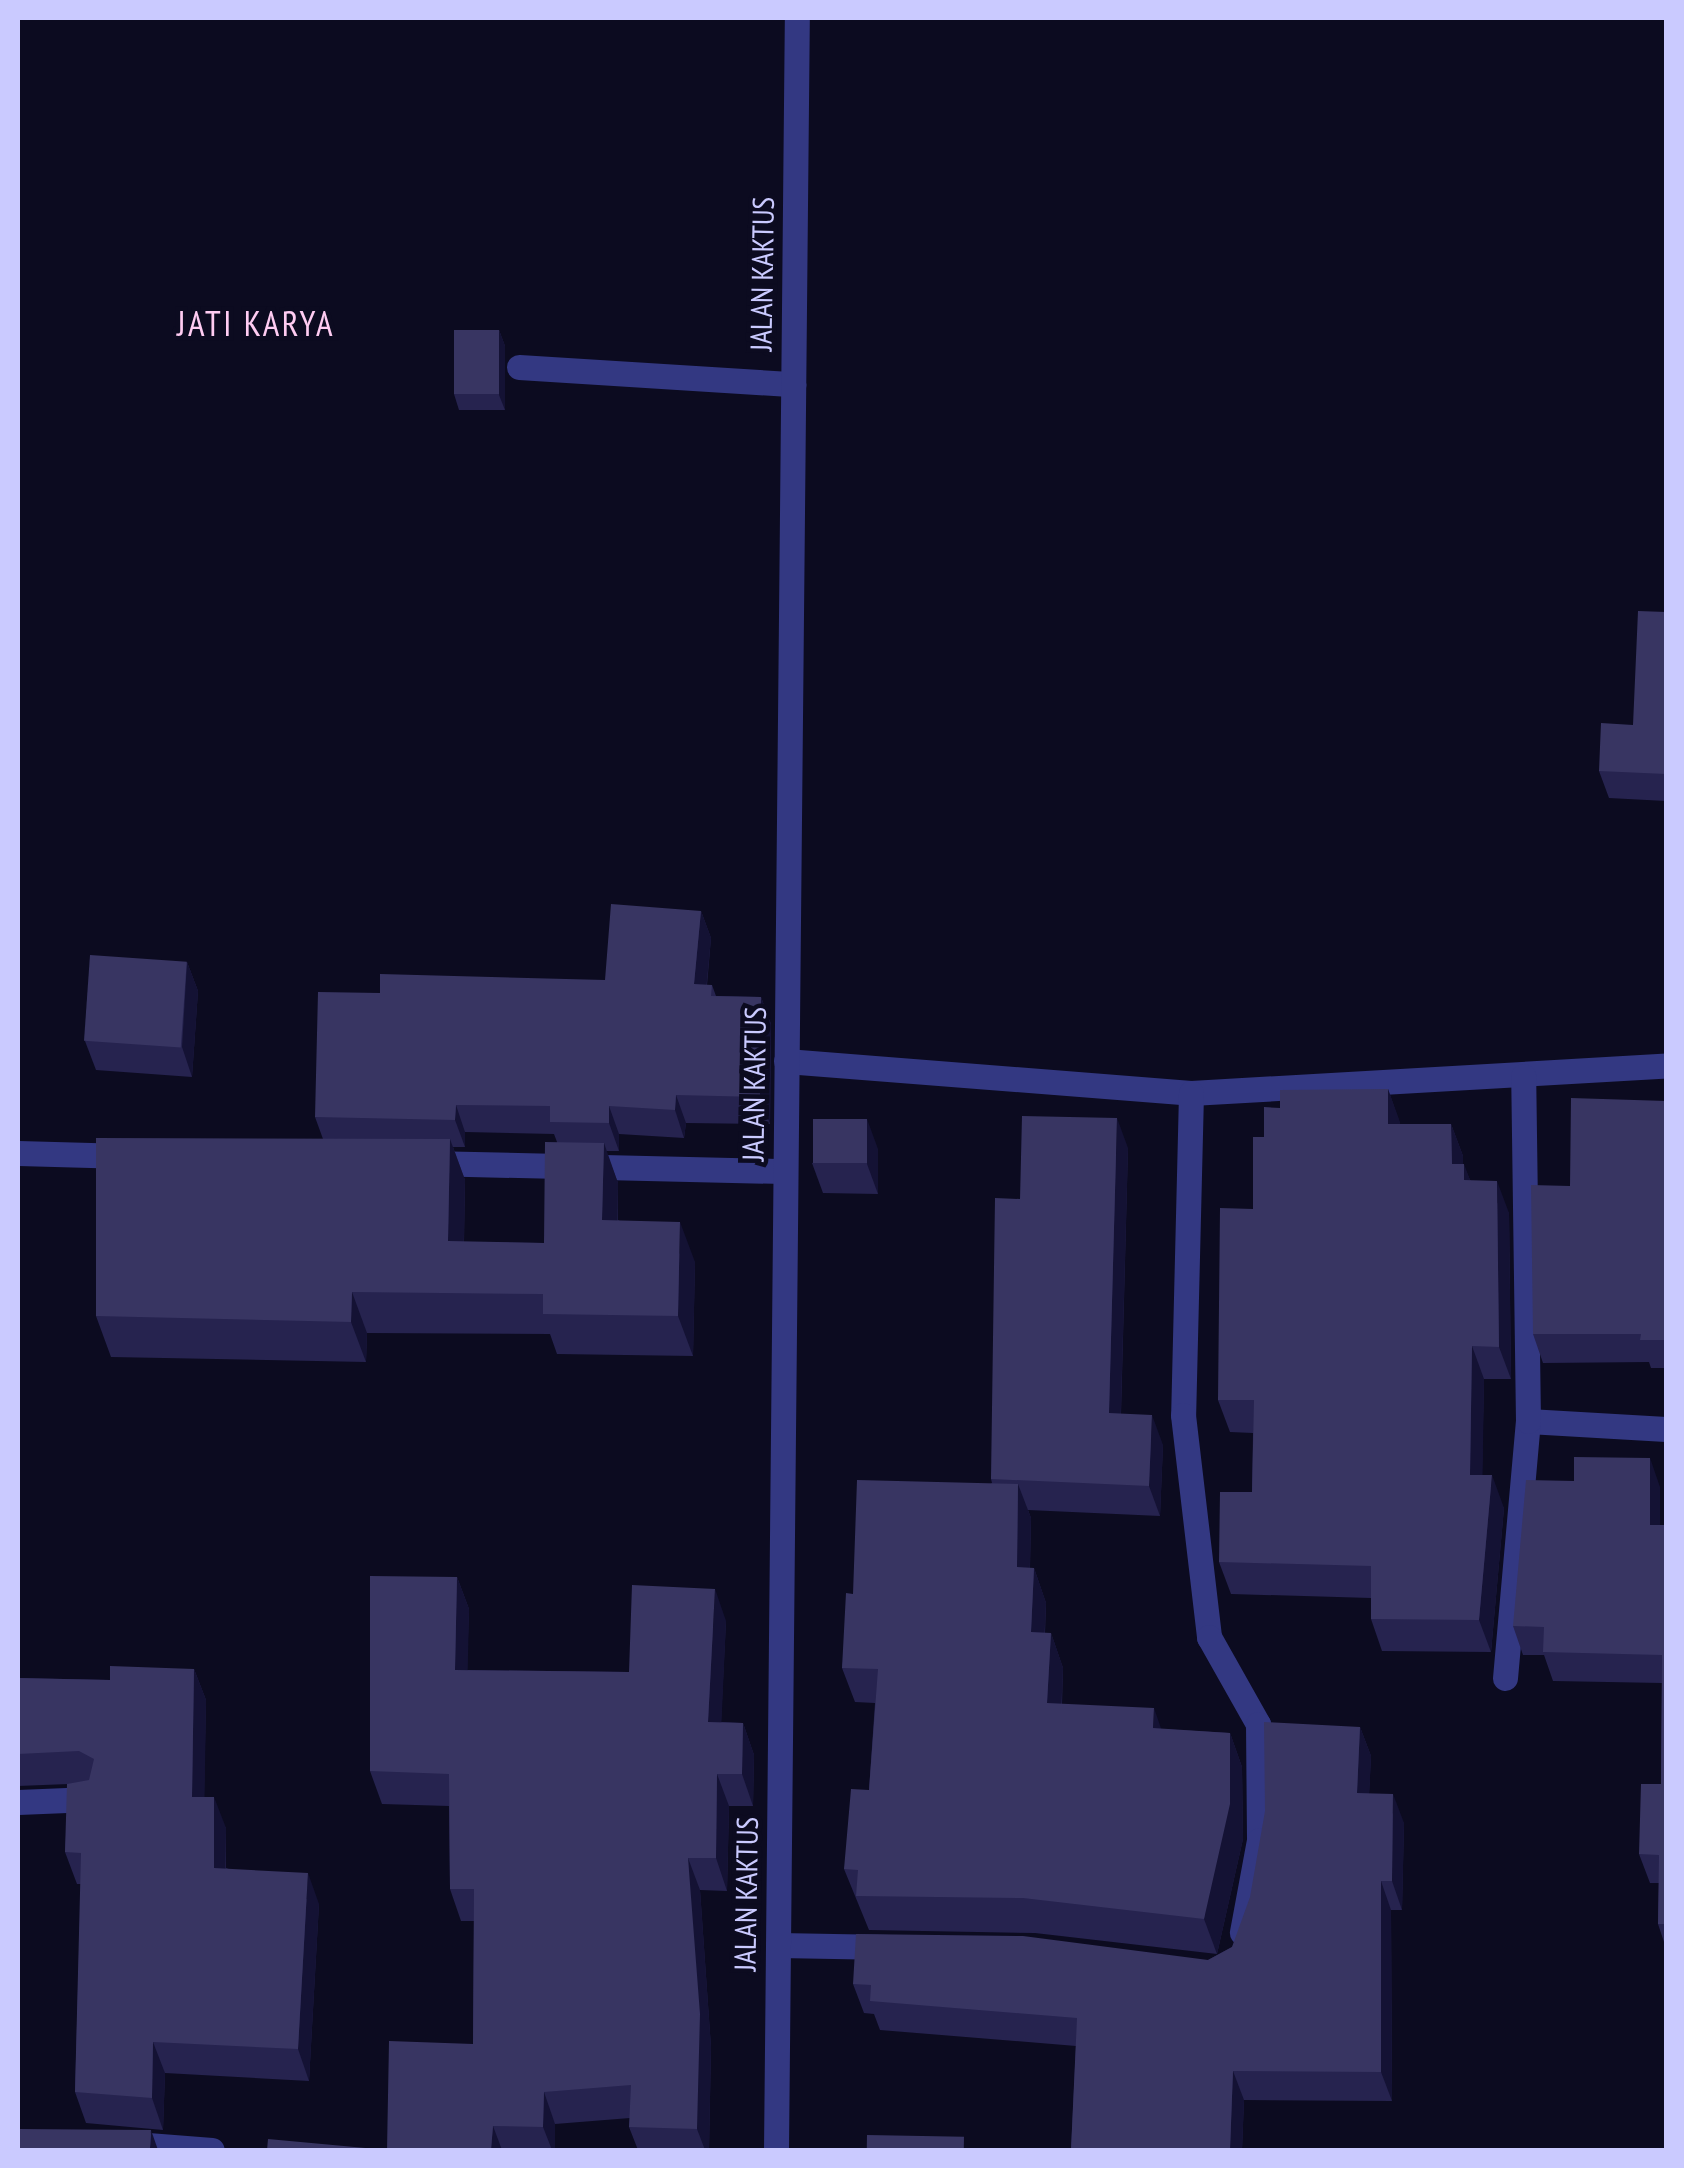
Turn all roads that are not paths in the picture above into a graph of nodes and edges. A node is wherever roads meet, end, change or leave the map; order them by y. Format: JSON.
{"nodes":[{"id":1,"x":797,"y":18,"type":"edge"},
{"id":2,"x":519,"y":367,"type":"dead end"},
{"id":3,"x":794,"y":384,"type":"junction"},
{"id":4,"x":786,"y":1060,"type":"junction"},
{"id":5,"x":1666,"y":1066,"type":"edge"},
{"id":6,"x":1523,"y":1076,"type":"junction"},
{"id":7,"x":1191,"y":1093,"type":"junction"},
{"id":8,"x":18,"y":1153,"type":"edge"},
{"id":9,"x":155,"y":1156,"type":"edge"},
{"id":10,"x":392,"y":1162,"type":"edge"},
{"id":11,"x":786,"y":1171,"type":"junction"},
{"id":12,"x":1528,"y":1421,"type":"junction"},
{"id":13,"x":1666,"y":1429,"type":"edge"},
{"id":14,"x":1505,"y":1678,"type":"dead end"},
{"id":15,"x":90,"y":1800,"type":"edge"},
{"id":16,"x":18,"y":1802,"type":"edge"},
{"id":17,"x":778,"y":1945,"type":"junction"},
{"id":18,"x":916,"y":1947,"type":"edge"},
{"id":19,"x":1235,"y":1952,"type":"edge"},
{"id":20,"x":96,"y":2140,"type":"edge"},
{"id":21,"x":212,"y":2150,"type":"edge"},
{"id":22,"x":776,"y":2150,"type":"edge"}],
"edges":[{"from":1,"to":3,"type":"street","name":"JALAN KAKTUS"},
{"from":2,"to":3,"type":"street"},
{"from":3,"to":4,"type":"street","name":"JALAN KAKTUS"},
{"from":4,"to":7,"type":"street"},
{"from":4,"to":11,"type":"street","name":"JALAN KAKTUS"},
{"from":5,"to":6,"type":"street"},
{"from":6,"to":7,"type":"street"},
{"from":6,"to":12,"type":"street"},
{"from":7,"to":19,"type":"street"},
{"from":8,"to":9,"type":"street"},
{"from":10,"to":11,"type":"street"},
{"from":11,"to":17,"type":"street","name":"JALAN KAKTUS"},
{"from":12,"to":13,"type":"street"},
{"from":12,"to":14,"type":"street"},
{"from":15,"to":16,"type":"street"},
{"from":17,"to":18,"type":"street"},
{"from":17,"to":22,"type":"street","name":"JALAN KAKTUS"},
{"from":20,"to":21,"type":"street"}]}
